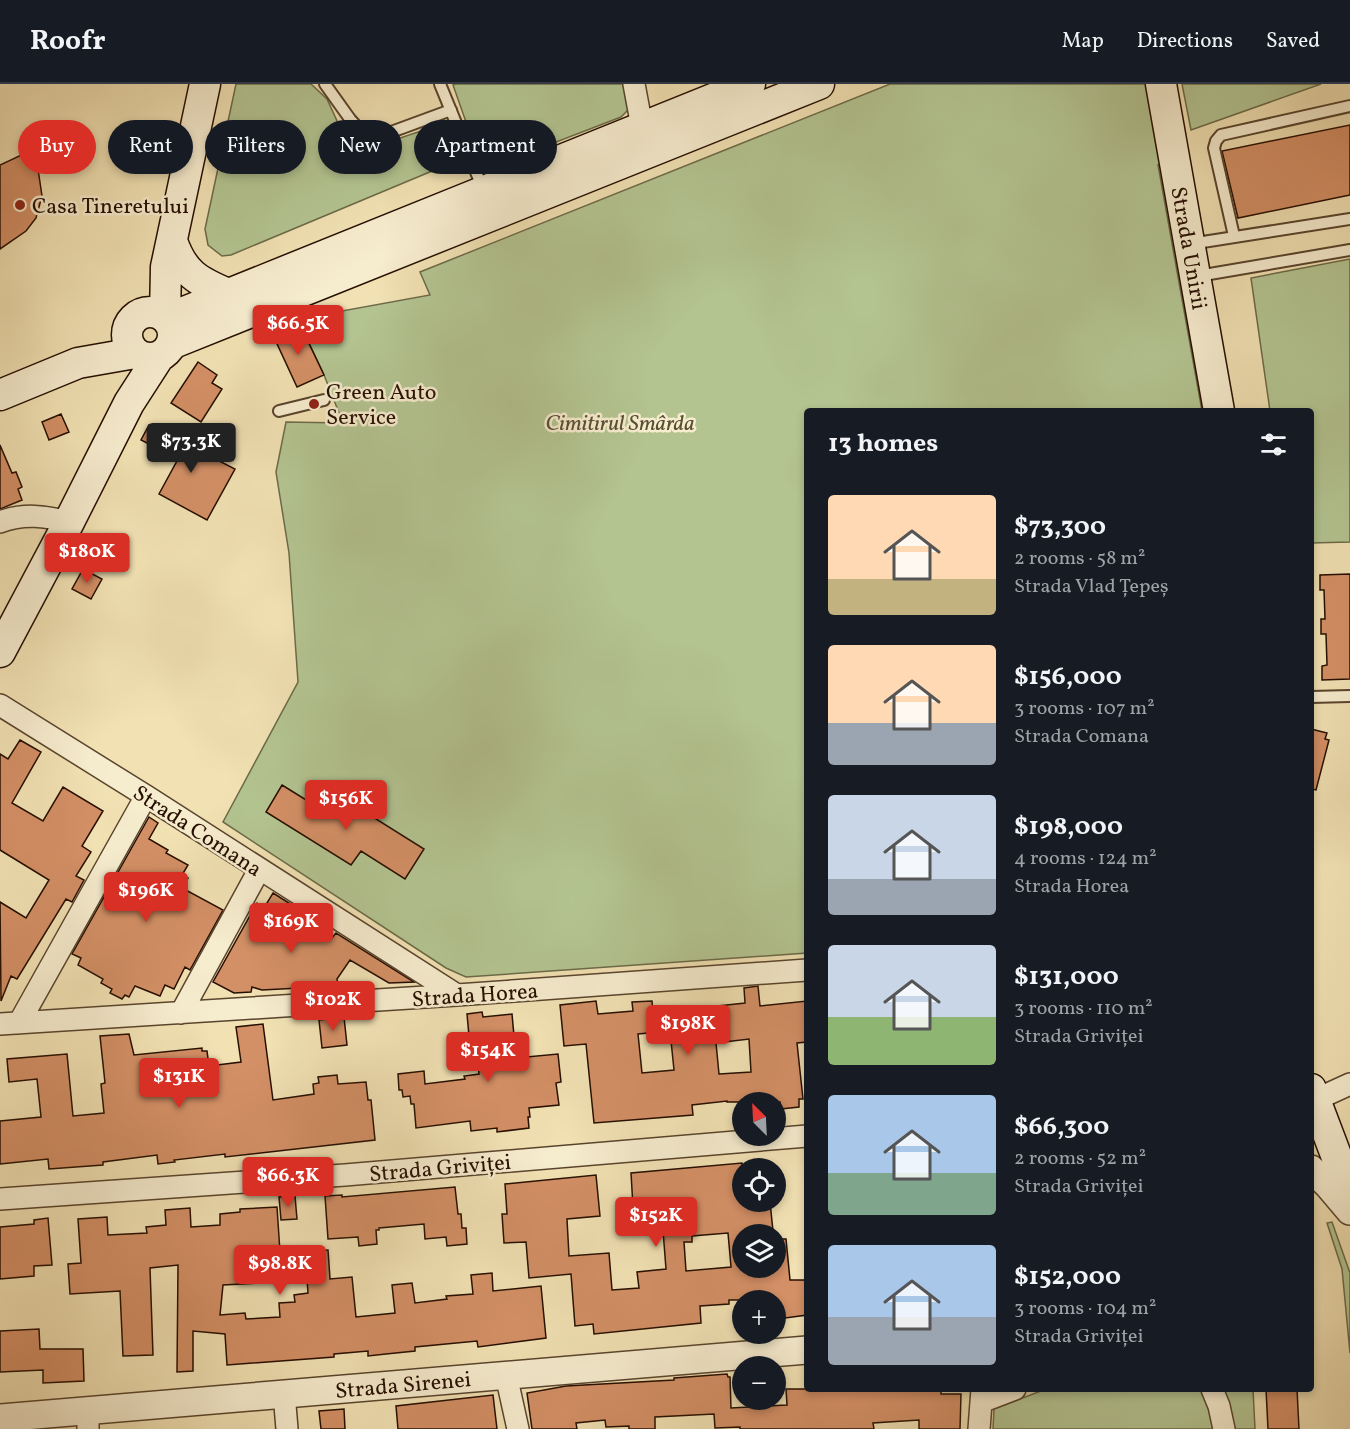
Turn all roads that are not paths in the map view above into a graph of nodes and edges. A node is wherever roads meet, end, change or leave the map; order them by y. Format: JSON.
{"nodes":[{"id":1,"x":206,"y":84,"type":"edge"},
{"id":2,"x":325,"y":84,"type":"edge"},
{"id":3,"x":440,"y":84,"type":"edge"},
{"id":4,"x":634,"y":84,"type":"edge"},
{"id":5,"x":750,"y":84,"type":"edge"},
{"id":6,"x":819,"y":84,"type":"edge"},
{"id":7,"x":1161,"y":84,"type":"edge"},
{"id":8,"x":1350,"y":106,"type":"edge"},
{"id":9,"x":451,"y":110,"type":"junction"},
{"id":10,"x":642,"y":127,"type":"junction"},
{"id":11,"x":484,"y":191,"type":"junction"},
{"id":12,"x":1350,"y":219,"type":"edge"},
{"id":13,"x":1234,"y":236,"type":"junction"},
{"id":14,"x":1189,"y":244,"type":"junction"},
{"id":15,"x":1350,"y":250,"type":"edge"},
{"id":16,"x":169,"y":254,"type":"junction"},
{"id":17,"x":1195,"y":277,"type":"junction"},
{"id":18,"x":228,"y":294,"type":"junction"},
{"id":19,"x":150,"y":336,"type":"junction"},
{"id":20,"x":0,"y":395,"type":"edge"},
{"id":21,"x":324,"y":400,"type":"dead end"},
{"id":22,"x":1219,"y":408,"type":"edge"},
{"id":23,"x":279,"y":411,"type":"dead end"},
{"id":24,"x":0,"y":522,"type":"edge"},
{"id":25,"x":69,"y":522,"type":"junction"},
{"id":26,"x":0,"y":652,"type":"edge"},
{"id":27,"x":1350,"y":696,"type":"edge"},
{"id":28,"x":1314,"y":697,"type":"edge"},
{"id":29,"x":0,"y":705,"type":"edge"},
{"id":30,"x":146,"y":796,"type":"junction"},
{"id":31,"x":259,"y":870,"type":"junction"},
{"id":32,"x":804,"y":969,"type":"edge"},
{"id":33,"x":457,"y":995,"type":"junction"},
{"id":34,"x":181,"y":1013,"type":"junction"},
{"id":35,"x":9,"y":1023,"type":"edge"},
{"id":36,"x":1350,"y":1084,"type":"edge"},
{"id":37,"x":1314,"y":1096,"type":"edge"},
{"id":38,"x":1314,"y":1102,"type":"edge"},
{"id":39,"x":804,"y":1136,"type":"edge"},
{"id":40,"x":1314,"y":1172,"type":"edge"},
{"id":41,"x":1350,"y":1192,"type":"edge"},
{"id":42,"x":0,"y":1199,"type":"edge"},
{"id":43,"x":1350,"y":1211,"type":"edge"},
{"id":44,"x":804,"y":1350,"type":"edge"},
{"id":45,"x":506,"y":1375,"type":"junction"},
{"id":46,"x":998,"y":1392,"type":"edge"},
{"id":47,"x":1213,"y":1392,"type":"edge"},
{"id":48,"x":284,"y":1393,"type":"junction"},
{"id":49,"x":981,"y":1395,"type":"edge"},
{"id":50,"x":0,"y":1418,"type":"edge"},
{"id":51,"x":88,"y":1419,"type":"edge"},
{"id":52,"x":287,"y":1429,"type":"edge"},
{"id":53,"x":518,"y":1429,"type":"edge"},
{"id":54,"x":979,"y":1429,"type":"edge"},
{"id":55,"x":1224,"y":1429,"type":"edge"}],
"edges":[{"from":1,"to":16,"type":"main road"},
{"from":2,"to":9,"type":"lane"},
{"from":3,"to":9,"type":"lane"},
{"from":4,"to":10,"type":"street"},
{"from":5,"to":10,"type":"main road"},
{"from":6,"to":19,"type":"main road"},
{"from":7,"to":14,"type":"main road","name":"Strada Unirii"},
{"from":8,"to":13,"type":"lane"},
{"from":9,"to":11,"type":"lane"},
{"from":10,"to":11,"type":"main road"},
{"from":11,"to":18,"type":"main road"},
{"from":12,"to":13,"type":"lane"},
{"from":13,"to":14,"type":"lane"},
{"from":14,"to":17,"type":"main road","name":"Strada Unirii"},
{"from":15,"to":17,"type":"lane"},
{"from":16,"to":18,"type":"main road"},
{"from":16,"to":19,"type":"main road"},
{"from":17,"to":22,"type":"main road","name":"Strada Unirii"},
{"from":18,"to":19,"type":"main road"},
{"from":19,"to":20,"type":"main road"},
{"from":19,"to":25,"type":"main road"},
{"from":21,"to":23,"type":"lane"},
{"from":24,"to":25,"type":"street"},
{"from":25,"to":26,"type":"main road"},
{"from":27,"to":28,"type":"lane"},
{"from":29,"to":30,"type":"street","name":"Strada Comana"},
{"from":30,"to":31,"type":"street","name":"Strada Comana"},
{"from":30,"to":35,"type":"street"},
{"from":31,"to":33,"type":"street","name":"Strada Comana"},
{"from":31,"to":34,"type":"street"},
{"from":32,"to":33,"type":"street","name":"Strada Horea"},
{"from":33,"to":34,"type":"street","name":"Strada Horea"},
{"from":34,"to":35,"type":"street","name":"Strada Horea"},
{"from":36,"to":37,"type":"street"},
{"from":38,"to":41,"type":"main road"},
{"from":39,"to":42,"type":"street","name":"Strada Griviței"},
{"from":40,"to":43,"type":"street"},
{"from":44,"to":45,"type":"street","name":"Strada Sirenei"},
{"from":45,"to":48,"type":"street","name":"Strada Sirenei"},
{"from":45,"to":53,"type":"street"},
{"from":46,"to":49,"type":"street"},
{"from":47,"to":55,"type":"street"},
{"from":48,"to":51,"type":"street","name":"Strada Sirenei"},
{"from":48,"to":52,"type":"street"},
{"from":49,"to":54,"type":"street"},
{"from":50,"to":51,"type":"street","name":"Strada Sirenei"}]}
